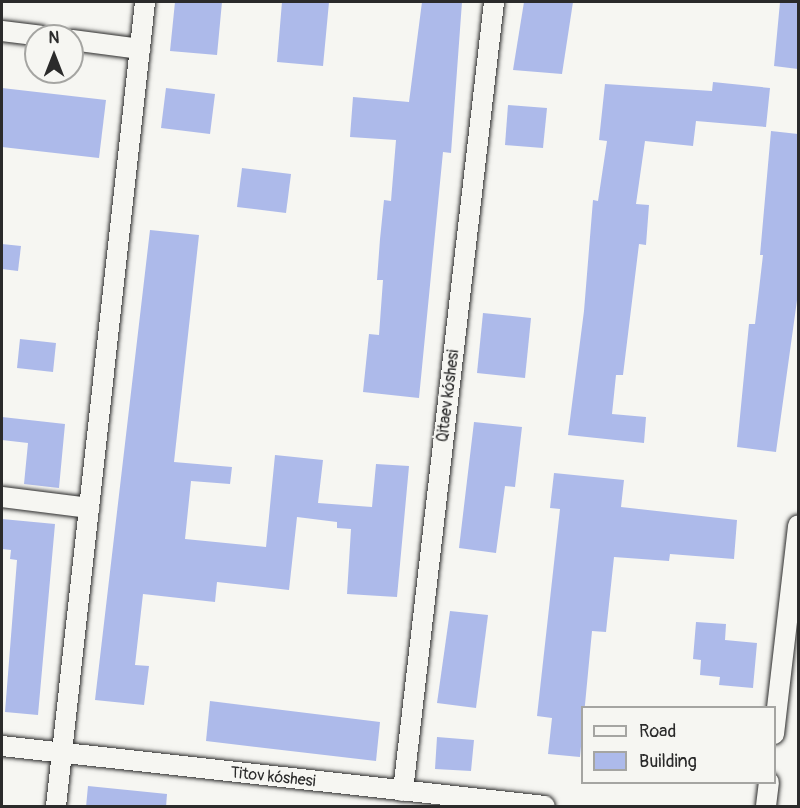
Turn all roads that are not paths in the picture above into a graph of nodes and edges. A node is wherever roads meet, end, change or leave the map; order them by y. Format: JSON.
{"nodes":[{"id":1,"x":146,"y":2,"type":"edge"},
{"id":2,"x":494,"y":2,"type":"edge"},
{"id":3,"x":2,"y":31,"type":"edge"},
{"id":4,"x":24,"y":34,"type":"edge"},
{"id":5,"x":84,"y":42,"type":"edge"},
{"id":6,"x":140,"y":49,"type":"junction"},
{"id":7,"x":2,"y":497,"type":"edge"},
{"id":8,"x":89,"y":508,"type":"junction"},
{"id":9,"x":798,"y":525,"type":"edge"},
{"id":10,"x":776,"y":717,"type":"edge"},
{"id":11,"x":2,"y":746,"type":"edge"},
{"id":12,"x":62,"y":754,"type":"junction"},
{"id":13,"x":769,"y":784,"type":"edge"},
{"id":14,"x":403,"y":791,"type":"junction"},
{"id":15,"x":56,"y":807,"type":"edge"},
{"id":16,"x":545,"y":807,"type":"edge"},
{"id":17,"x":766,"y":807,"type":"edge"}],
"edges":[{"from":1,"to":6,"type":"street"},
{"from":2,"to":14,"type":"street","name":"Qitaev kóshesi"},
{"from":3,"to":4,"type":"street"},
{"from":5,"to":6,"type":"street"},
{"from":6,"to":8,"type":"street"},
{"from":7,"to":8,"type":"street"},
{"from":8,"to":12,"type":"street"},
{"from":9,"to":10,"type":"street"},
{"from":11,"to":12,"type":"street","name":"Titov kóshesi"},
{"from":12,"to":14,"type":"street","name":"Titov kóshesi"},
{"from":12,"to":15,"type":"street"},
{"from":13,"to":17,"type":"street"},
{"from":14,"to":16,"type":"street","name":"Titov kóshesi"}]}
